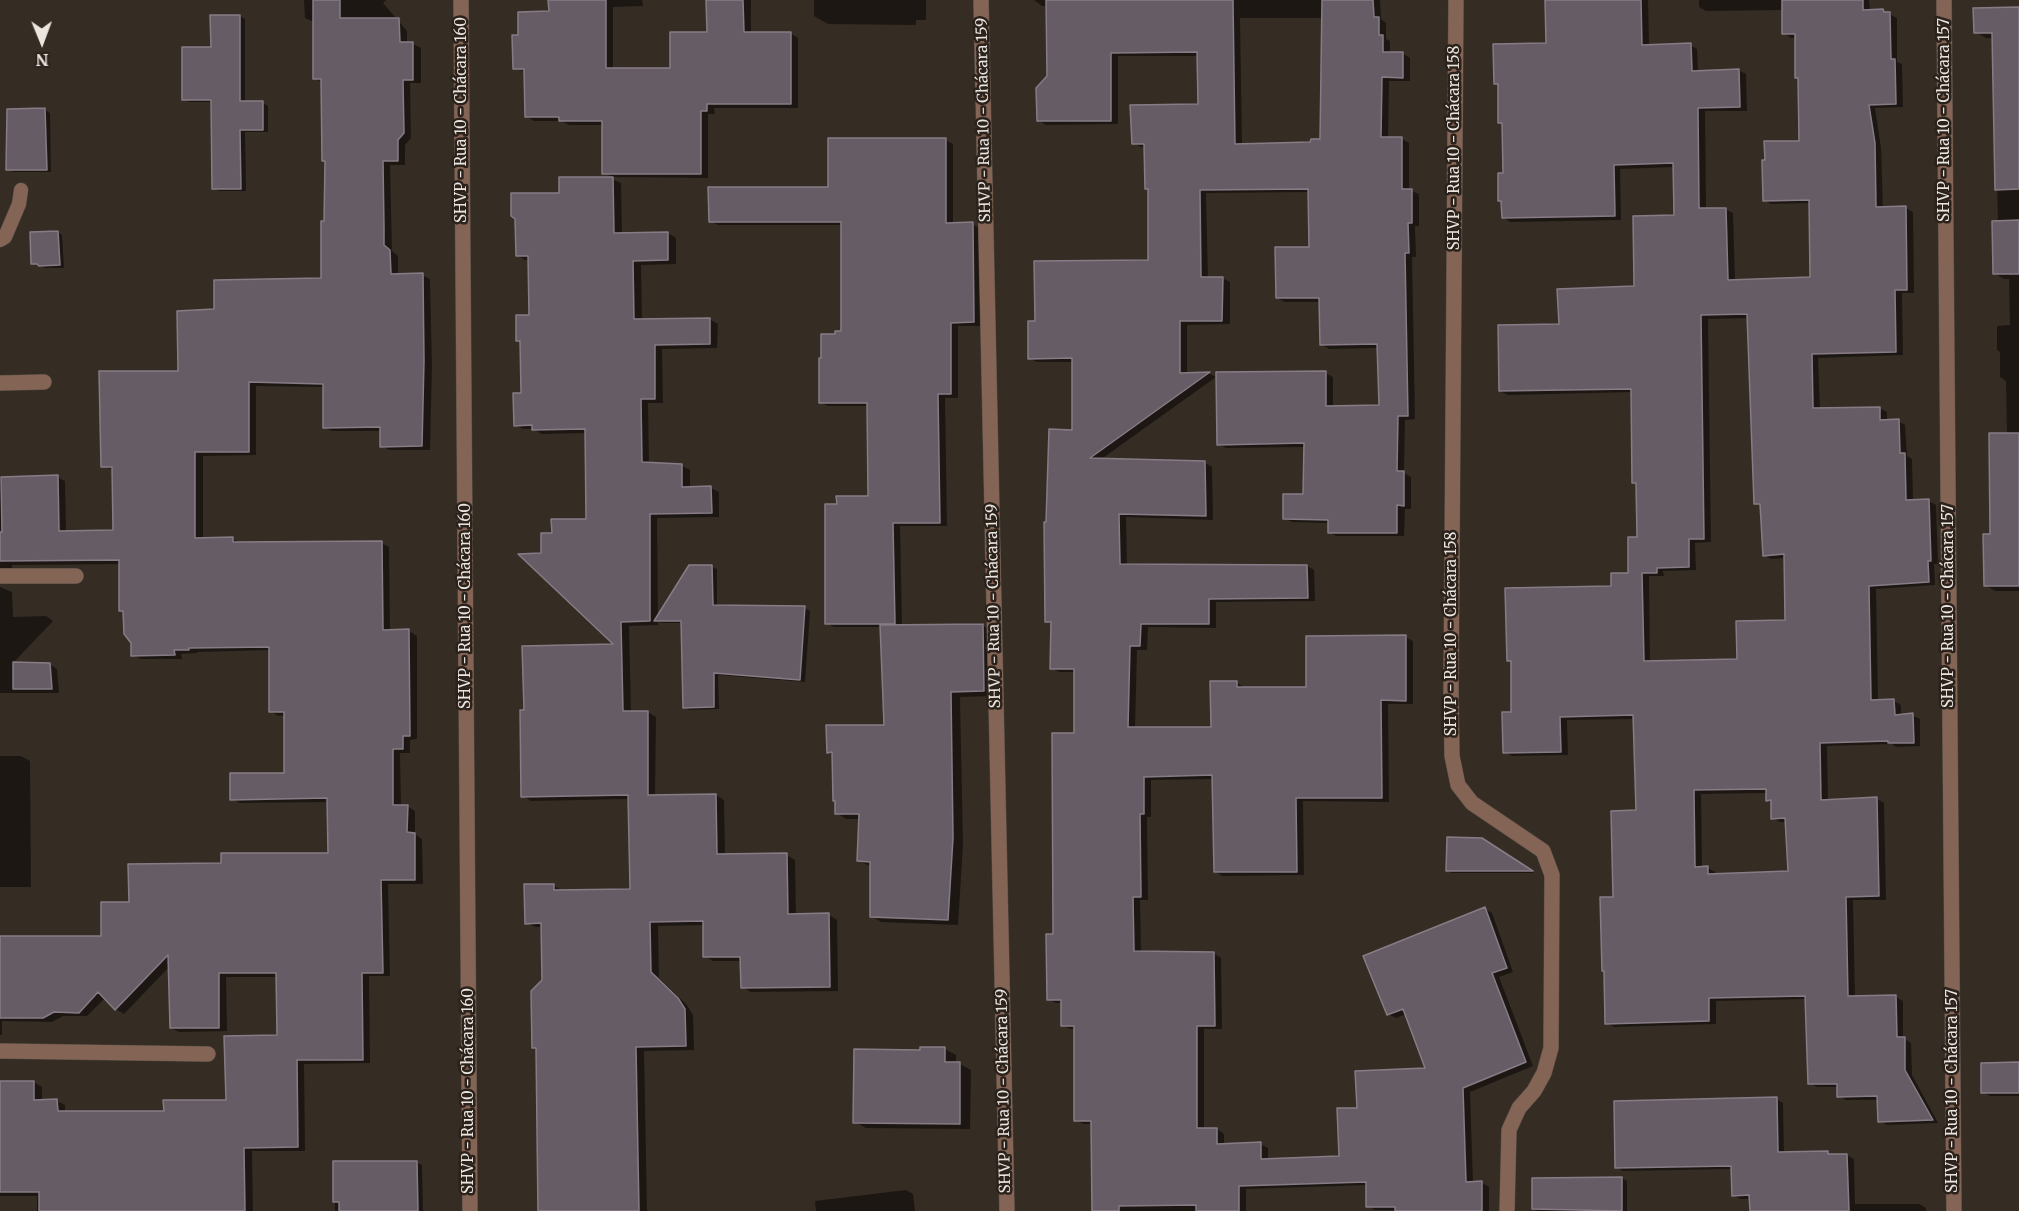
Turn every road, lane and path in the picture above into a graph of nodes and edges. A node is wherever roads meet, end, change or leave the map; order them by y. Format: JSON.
{"nodes":[{"id":1,"x":461,"y":0,"type":"edge"},
{"id":2,"x":981,"y":0,"type":"edge"},
{"id":3,"x":1456,"y":0,"type":"edge"},
{"id":4,"x":1944,"y":0,"type":"edge"},
{"id":5,"x":21,"y":190,"type":"dead end"},
{"id":6,"x":0,"y":240,"type":"edge"},
{"id":7,"x":0,"y":382,"type":"edge"},
{"id":8,"x":44,"y":382,"type":"dead end"},
{"id":9,"x":0,"y":576,"type":"edge"},
{"id":10,"x":76,"y":576,"type":"dead end"},
{"id":11,"x":0,"y":1051,"type":"edge"},
{"id":12,"x":208,"y":1053,"type":"dead end"},
{"id":13,"x":470,"y":1211,"type":"edge"},
{"id":14,"x":1007,"y":1211,"type":"edge"},
{"id":15,"x":1507,"y":1211,"type":"edge"},
{"id":16,"x":1954,"y":1211,"type":"edge"}],
"edges":[{"from":1,"to":13,"type":"street","name":"SHVP - Rua 10 - Chácara 160"},
{"from":2,"to":14,"type":"street","name":"SHVP - Rua 10 - Chácara 159"},
{"from":3,"to":15,"type":"street","name":"SHVP - Rua 10 - Chácara 158"},
{"from":4,"to":16,"type":"street","name":"SHVP - Rua 10 - Chácara 157"},
{"from":5,"to":6,"type":"lane"},
{"from":7,"to":8,"type":"street"},
{"from":9,"to":10,"type":"street"},
{"from":11,"to":12,"type":"street"}]}
